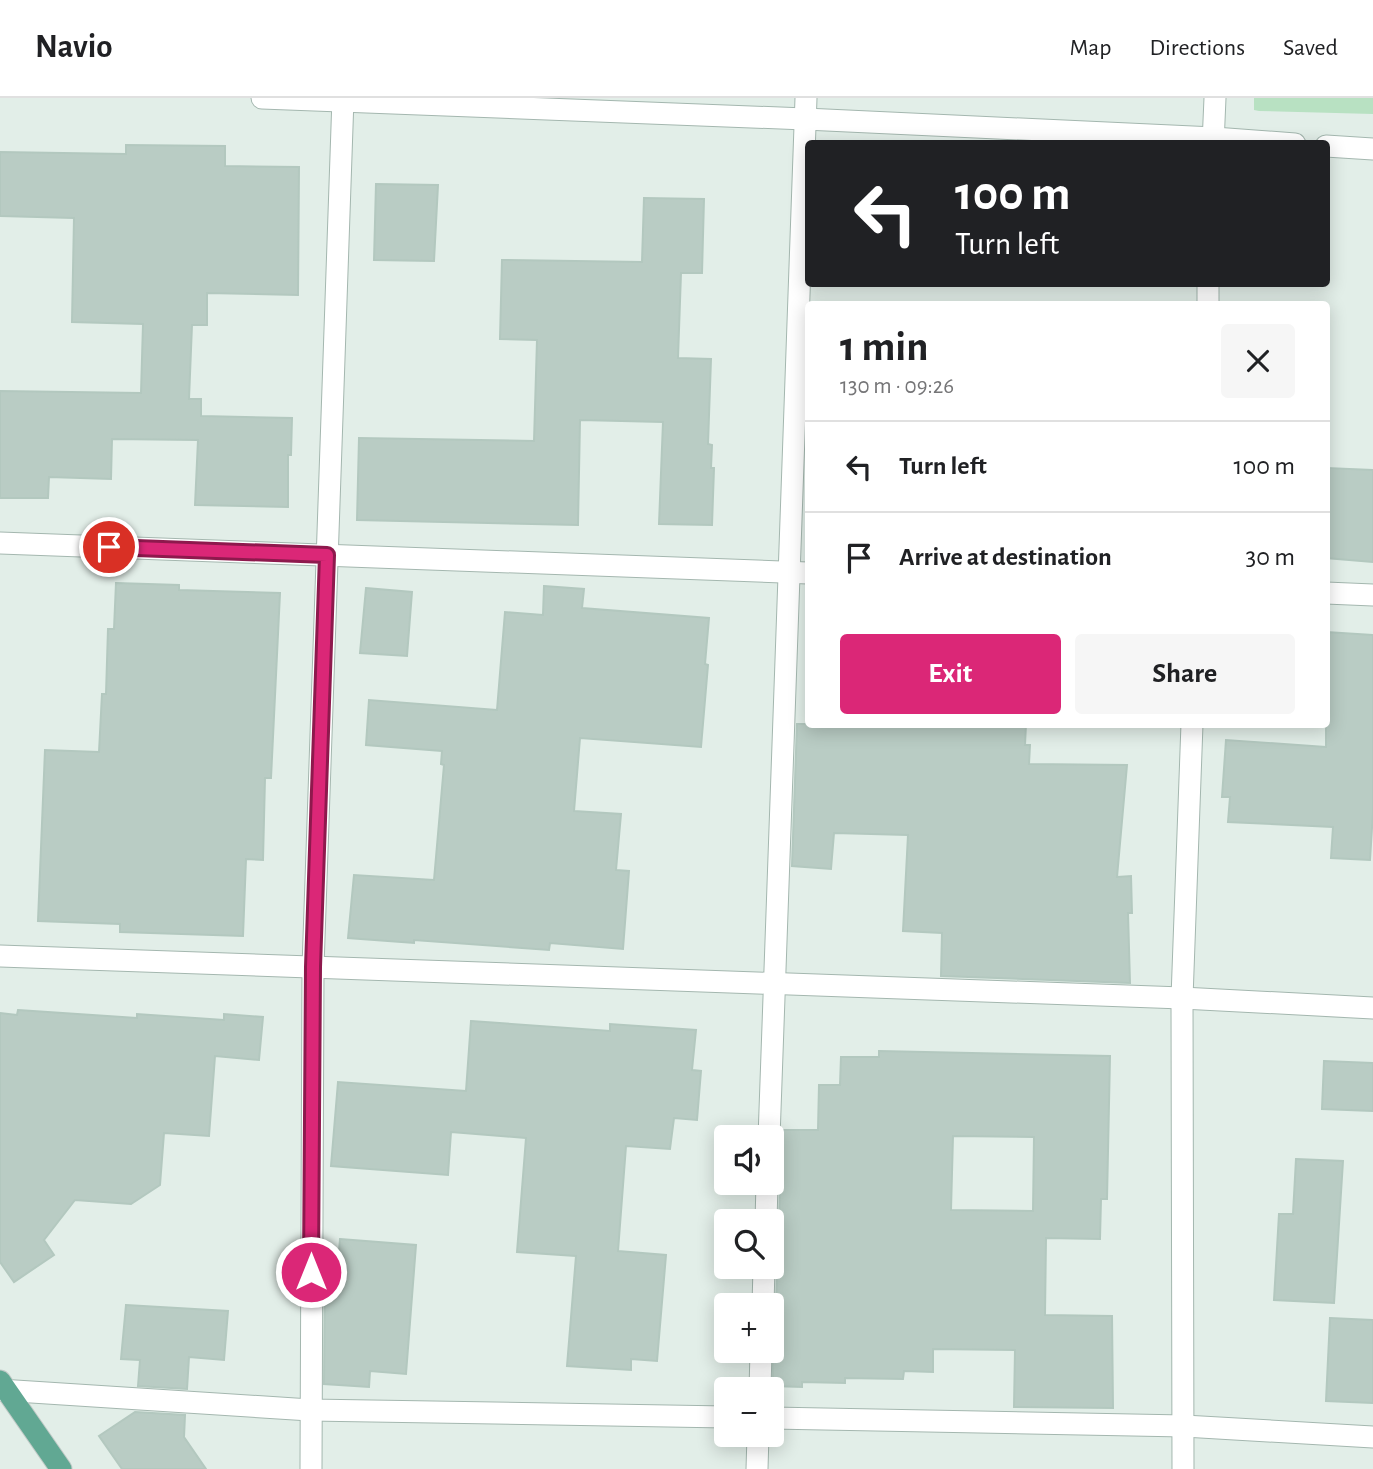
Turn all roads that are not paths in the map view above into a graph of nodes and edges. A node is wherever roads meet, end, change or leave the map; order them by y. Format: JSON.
{"nodes":[{"id":1,"x":262,"y":98,"type":"edge"},
{"id":2,"x":1215,"y":98,"type":"edge"},
{"id":3,"x":343,"y":100,"type":"edge"},
{"id":4,"x":806,"y":109,"type":"edge"},
{"id":5,"x":806,"y":140,"type":"edge"},
{"id":6,"x":1200,"y":140,"type":"edge"},
{"id":7,"x":1213,"y":140,"type":"edge"},
{"id":8,"x":1330,"y":146,"type":"edge"},
{"id":9,"x":1373,"y":149,"type":"edge"},
{"id":10,"x":805,"y":175,"type":"edge"},
{"id":11,"x":0,"y":543,"type":"edge"},
{"id":12,"x":327,"y":555,"type":"junction"},
{"id":13,"x":799,"y":573,"type":"edge"},
{"id":14,"x":1330,"y":593,"type":"edge"},
{"id":15,"x":1373,"y":595,"type":"edge"},
{"id":16,"x":1192,"y":728,"type":"edge"},
{"id":17,"x":0,"y":956,"type":"edge"},
{"id":18,"x":313,"y":967,"type":"junction"},
{"id":19,"x":774,"y":983,"type":"junction"},
{"id":20,"x":1182,"y":998,"type":"junction"},
{"id":21,"x":1373,"y":1008,"type":"edge"},
{"id":22,"x":769,"y":1125,"type":"edge"},
{"id":23,"x":2,"y":1387,"type":"edge"},
{"id":24,"x":310,"y":1410,"type":"junction"},
{"id":25,"x":714,"y":1418,"type":"edge"},
{"id":26,"x":784,"y":1418,"type":"edge"},
{"id":27,"x":1184,"y":1426,"type":"junction"},
{"id":28,"x":1373,"y":1437,"type":"edge"},
{"id":29,"x":758,"y":1447,"type":"edge"},
{"id":30,"x":61,"y":1469,"type":"edge"},
{"id":31,"x":312,"y":1469,"type":"edge"},
{"id":32,"x":757,"y":1469,"type":"edge"},
{"id":33,"x":1183,"y":1469,"type":"edge"}],
"edges":[{"from":1,"to":3,"type":"street"},
{"from":2,"to":7,"type":"street"},
{"from":3,"to":4,"type":"street"},
{"from":3,"to":12,"type":"street"},
{"from":4,"to":5,"type":"street"},
{"from":4,"to":6,"type":"street"},
{"from":8,"to":9,"type":"street"},
{"from":10,"to":13,"type":"street"},
{"from":11,"to":12,"type":"street"},
{"from":12,"to":13,"type":"street"},
{"from":12,"to":18,"type":"street"},
{"from":13,"to":19,"type":"street"},
{"from":14,"to":15,"type":"street"},
{"from":16,"to":20,"type":"street"},
{"from":17,"to":18,"type":"street"},
{"from":18,"to":19,"type":"street"},
{"from":18,"to":24,"type":"street"},
{"from":19,"to":20,"type":"street"},
{"from":19,"to":22,"type":"street"},
{"from":20,"to":21,"type":"street"},
{"from":20,"to":27,"type":"street"},
{"from":23,"to":24,"type":"street"},
{"from":23,"to":30,"type":"main road"},
{"from":24,"to":25,"type":"street"},
{"from":24,"to":31,"type":"street"},
{"from":26,"to":27,"type":"street"},
{"from":27,"to":28,"type":"street"},
{"from":27,"to":33,"type":"street"},
{"from":29,"to":32,"type":"street"}]}
